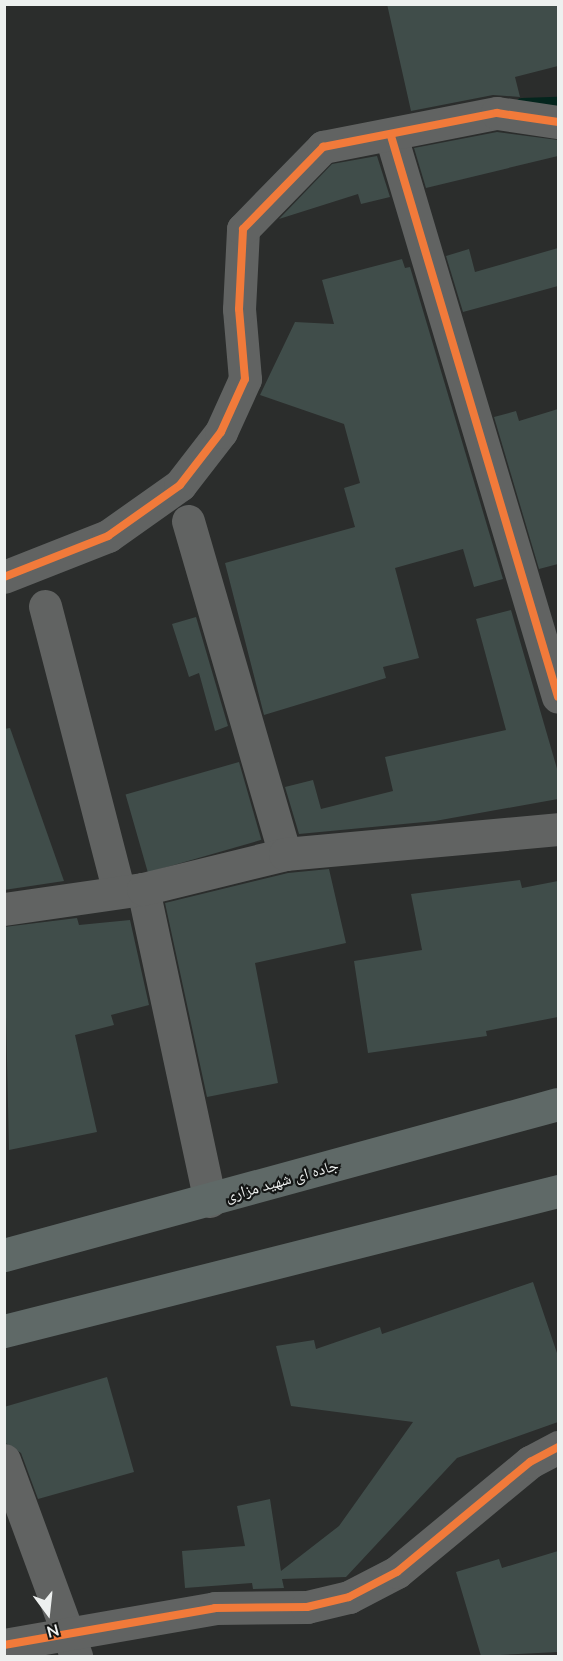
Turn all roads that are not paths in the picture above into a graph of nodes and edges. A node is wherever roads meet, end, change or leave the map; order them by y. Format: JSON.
{"nodes":[{"id":1,"x":558,"y":122,"type":"edge"},
{"id":2,"x":391,"y":136,"type":"junction"},
{"id":3,"x":188,"y":521,"type":"dead end"},
{"id":4,"x":4,"y":577,"type":"edge"},
{"id":5,"x":45,"y":606,"type":"dead end"},
{"id":6,"x":558,"y":697,"type":"edge"},
{"id":7,"x":558,"y":829,"type":"edge"},
{"id":8,"x":285,"y":854,"type":"junction"},
{"id":9,"x":131,"y":891,"type":"junction"},
{"id":10,"x":4,"y":909,"type":"edge"},
{"id":11,"x":558,"y":1104,"type":"edge"},
{"id":12,"x":558,"y":1191,"type":"edge"},
{"id":13,"x":210,"y":1201,"type":"junction"},
{"id":14,"x":4,"y":1255,"type":"edge"},
{"id":15,"x":4,"y":1331,"type":"edge"},
{"id":16,"x":558,"y":1447,"type":"edge"},
{"id":17,"x":4,"y":1460,"type":"edge"},
{"id":18,"x":72,"y":1644,"type":"edge"},
{"id":19,"x":4,"y":1645,"type":"edge"}],
"edges":[{"from":1,"to":2,"type":"street"},
{"from":2,"to":4,"type":"street"},
{"from":2,"to":6,"type":"street"},
{"from":3,"to":8,"type":"street"},
{"from":5,"to":9,"type":"street"},
{"from":7,"to":8,"type":"street"},
{"from":8,"to":9,"type":"street"},
{"from":9,"to":10,"type":"street"},
{"from":9,"to":13,"type":"street"},
{"from":11,"to":13,"type":"main road","name":"جاده ای شهید مزاری"},
{"from":12,"to":15,"type":"main road"},
{"from":13,"to":14,"type":"main road","name":"جاده ای شهید مزاری"},
{"from":16,"to":18,"type":"street"},
{"from":17,"to":18,"type":"street"},
{"from":18,"to":19,"type":"street"}]}
